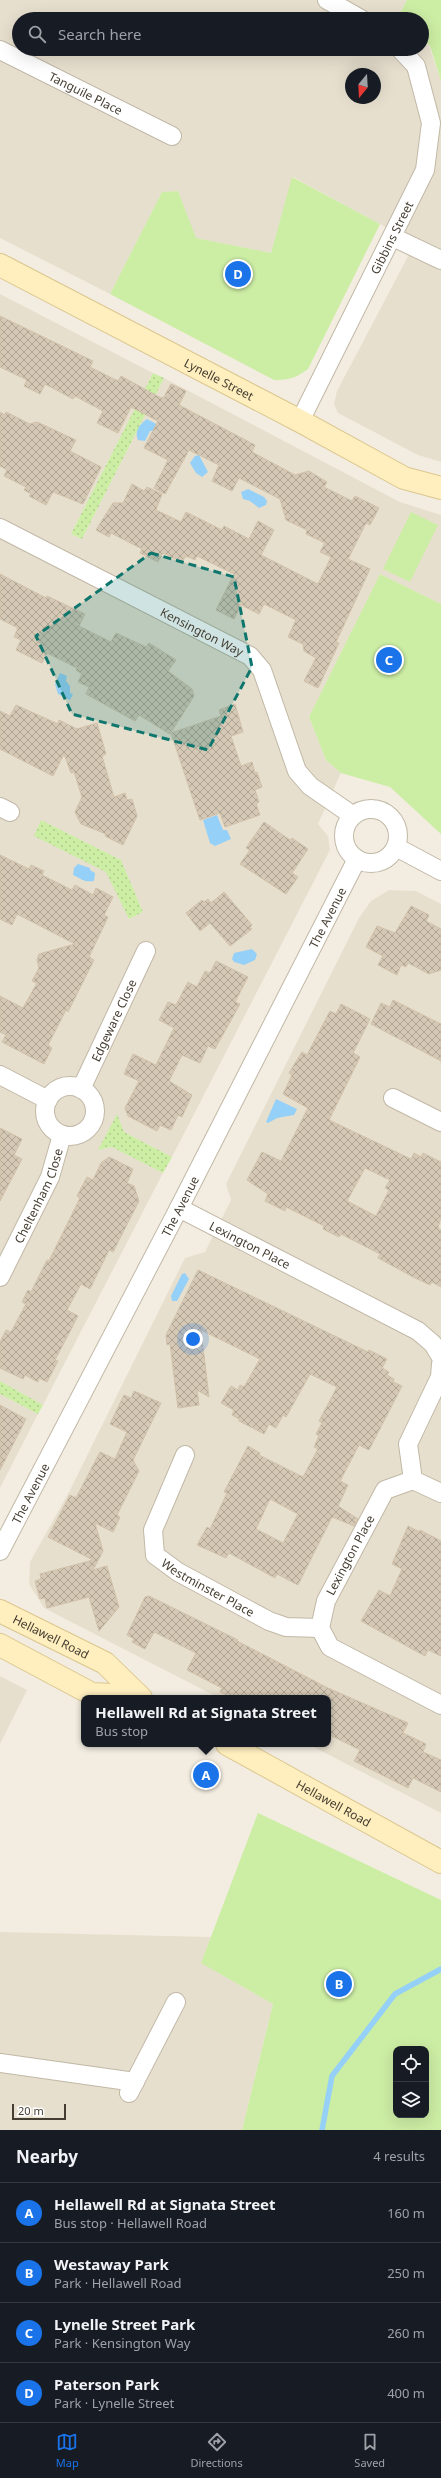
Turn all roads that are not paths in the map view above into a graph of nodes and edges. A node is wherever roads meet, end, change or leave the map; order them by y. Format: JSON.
{"nodes":[{"id":1,"x":327,"y":0,"type":"edge"},
{"id":2,"x":348,"y":12,"type":"edge"},
{"id":3,"x":0,"y":50,"type":"edge"},
{"id":4,"x":407,"y":56,"type":"edge"},
{"id":5,"x":172,"y":136,"type":"dead end"},
{"id":6,"x":393,"y":237,"type":"junction"},
{"id":7,"x":441,"y":260,"type":"edge"},
{"id":8,"x":0,"y":265,"type":"edge"},
{"id":9,"x":300,"y":421,"type":"junction"},
{"id":10,"x":441,"y":488,"type":"edge"},
{"id":11,"x":0,"y":528,"type":"edge"},
{"id":12,"x":352,"y":815,"type":"junction"},
{"id":13,"x":396,"y":847,"type":"junction"},
{"id":14,"x":357,"y":859,"type":"junction"},
{"id":15,"x":441,"y":871,"type":"edge"},
{"id":16,"x":146,"y":951,"type":"dead end"},
{"id":17,"x":0,"y":1075,"type":"edge"},
{"id":18,"x":81,"y":1089,"type":"junction"},
{"id":19,"x":393,"y":1098,"type":"dead end"},
{"id":20,"x":48,"y":1100,"type":"junction"},
{"id":21,"x":441,"y":1122,"type":"edge"},
{"id":22,"x":62,"y":1135,"type":"junction"},
{"id":23,"x":179,"y":1208,"type":"junction"},
{"id":24,"x":0,"y":1278,"type":"edge"},
{"id":25,"x":438,"y":1347,"type":"edge"},
{"id":26,"x":441,"y":1364,"type":"edge"},
{"id":27,"x":186,"y":1455,"type":"dead end"},
{"id":28,"x":413,"y":1480,"type":"junction"},
{"id":29,"x":441,"y":1494,"type":"edge"},
{"id":30,"x":0,"y":1551,"type":"edge"},
{"id":31,"x":0,"y":1611,"type":"edge"},
{"id":32,"x":320,"y":1628,"type":"junction"},
{"id":33,"x":0,"y":1645,"type":"edge"},
{"id":34,"x":108,"y":1695,"type":"edge"},
{"id":35,"x":137,"y":1695,"type":"edge"},
{"id":36,"x":441,"y":1705,"type":"edge"},
{"id":37,"x":231,"y":1747,"type":"edge"},
{"id":38,"x":441,"y":1862,"type":"edge"},
{"id":39,"x":176,"y":2002,"type":"dead end"},
{"id":40,"x":0,"y":2063,"type":"edge"}],
"edges":[{"from":1,"to":2,"type":"street"},
{"from":3,"to":5,"type":"street","name":"Tanguile Place"},
{"from":4,"to":6,"type":"street","name":"Gibbins Street"},
{"from":6,"to":7,"type":"street"},
{"from":6,"to":9,"type":"street","name":"Gibbins Street"},
{"from":8,"to":9,"type":"street","name":"Lynelle Street"},
{"from":9,"to":10,"type":"street","name":"Lynelle Street"},
{"from":11,"to":12,"type":"street","name":"Kensington Way"},
{"from":12,"to":13,"type":"street"},
{"from":12,"to":14,"type":"street"},
{"from":13,"to":14,"type":"street"},
{"from":13,"to":15,"type":"street"},
{"from":14,"to":23,"type":"street","name":"The Avenue"},
{"from":16,"to":18,"type":"street","name":"Edgeware Close"},
{"from":17,"to":20,"type":"street"},
{"from":18,"to":20,"type":"street"},
{"from":18,"to":22,"type":"street"},
{"from":19,"to":21,"type":"street"},
{"from":20,"to":22,"type":"street"},
{"from":22,"to":24,"type":"street","name":"Cheltenham Close"},
{"from":23,"to":25,"type":"street","name":"Lexington Place"},
{"from":23,"to":30,"type":"street","name":"The Avenue"},
{"from":26,"to":28,"type":"street"},
{"from":27,"to":32,"type":"street","name":"Westminster Place"},
{"from":28,"to":29,"type":"street"},
{"from":28,"to":32,"type":"street","name":"Lexington Place"},
{"from":31,"to":35,"type":"street","name":"Hellawell Road"},
{"from":32,"to":36,"type":"street"},
{"from":33,"to":34,"type":"street","name":"Hellawell Road"},
{"from":37,"to":38,"type":"street","name":"Hellawell Road"},
{"from":39,"to":40,"type":"street"}]}
